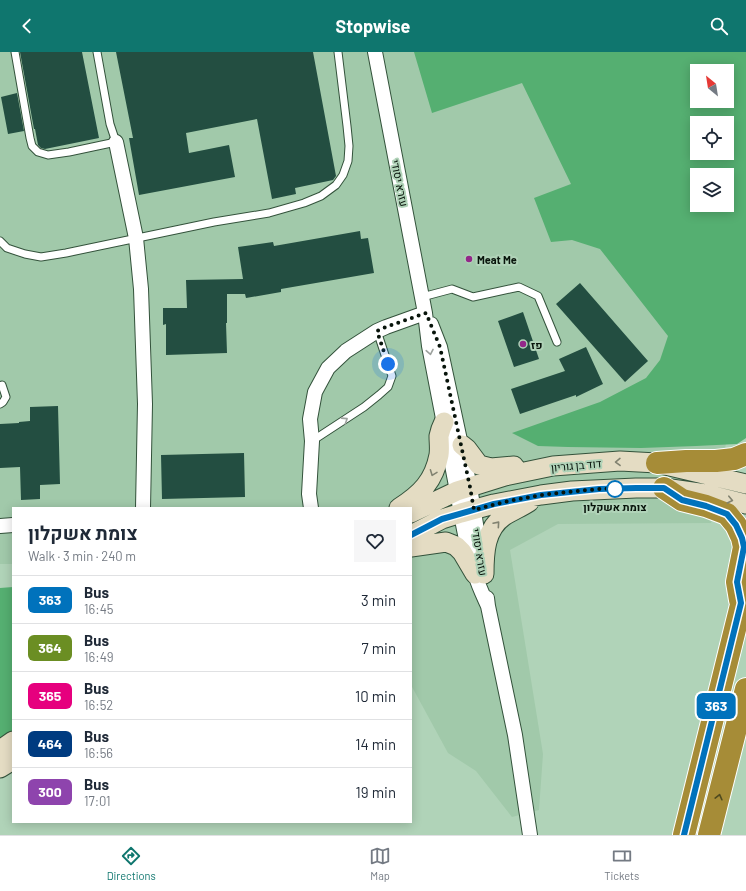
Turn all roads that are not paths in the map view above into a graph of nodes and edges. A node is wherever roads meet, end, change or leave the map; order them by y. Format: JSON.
{"nodes":[{"id":1,"x":15,"y":52,"type":"edge"},
{"id":2,"x":97,"y":52,"type":"edge"},
{"id":3,"x":338,"y":52,"type":"edge"},
{"id":4,"x":375,"y":52,"type":"edge"},
{"id":5,"x":116,"y":142,"type":"junction"},
{"id":6,"x":136,"y":238,"type":"junction"},
{"id":7,"x":0,"y":241,"type":"edge"},
{"id":8,"x":422,"y":297,"type":"junction"},
{"id":9,"x":426,"y":313,"type":"junction"},
{"id":10,"x":377,"y":331,"type":"junction"},
{"id":11,"x":557,"y":342,"type":"dead end"},
{"id":12,"x":2,"y":385,"type":"dead end"},
{"id":13,"x":0,"y":404,"type":"edge"},
{"id":14,"x":444,"y":422,"type":"junction"},
{"id":15,"x":312,"y":441,"type":"junction"},
{"id":16,"x":462,"y":445,"type":"junction"},
{"id":17,"x":746,"y":454,"type":"edge"},
{"id":18,"x":657,"y":463,"type":"junction"},
{"id":19,"x":553,"y":466,"type":"junction"},
{"id":20,"x":746,"y":484,"type":"edge"},
{"id":21,"x":664,"y":488,"type":"junction"},
{"id":22,"x":464,"y":489,"type":"junction"},
{"id":23,"x":541,"y":495,"type":"junction"},
{"id":24,"x":746,"y":504,"type":"edge"},
{"id":25,"x":143,"y":507,"type":"edge"},
{"id":26,"x":311,"y":507,"type":"edge"},
{"id":27,"x":400,"y":507,"type":"edge"},
{"id":28,"x":467,"y":512,"type":"junction"},
{"id":29,"x":412,"y":513,"type":"edge"},
{"id":30,"x":12,"y":525,"type":"edge"},
{"id":31,"x":0,"y":526,"type":"edge"},
{"id":32,"x":412,"y":534,"type":"edge"},
{"id":33,"x":412,"y":547,"type":"edge"},
{"id":34,"x":479,"y":574,"type":"junction"},
{"id":35,"x":743,"y":594,"type":"edge"},
{"id":36,"x":746,"y":689,"type":"edge"},
{"id":37,"x":12,"y":742,"type":"edge"},
{"id":38,"x":0,"y":750,"type":"edge"},
{"id":39,"x":12,"y":761,"type":"edge"},
{"id":40,"x":0,"y":768,"type":"edge"},
{"id":41,"x":530,"y":835,"type":"edge"},
{"id":42,"x":684,"y":835,"type":"edge"},
{"id":43,"x":709,"y":835,"type":"edge"}],
"edges":[{"from":1,"to":5,"type":"lane"},
{"from":2,"to":5,"type":"lane"},
{"from":3,"to":6,"type":"lane"},
{"from":4,"to":8,"type":"street","name":"עזרא יסודי"},
{"from":5,"to":6,"type":"street"},
{"from":6,"to":7,"type":"lane"},
{"from":6,"to":25,"type":"street"},
{"from":8,"to":9,"type":"street","name":"עזרא יסודי"},
{"from":8,"to":11,"type":"lane"},
{"from":9,"to":10,"type":"street"},
{"from":9,"to":14,"type":"street","name":"עזרא יסודי","one_way":true},
{"from":9,"to":16,"type":"street","name":"עזרא יסודי"},
{"from":10,"to":15,"type":"street"},
{"from":15,"to":10,"type":"lane","one_way":true},
{"from":12,"to":13,"type":"lane"},
{"from":14,"to":22,"type":"street","name":"עזרא יסודי"},
{"from":14,"to":27,"type":"main road","one_way":true},
{"from":15,"to":26,"type":"street"},
{"from":16,"to":19,"type":"main road"},
{"from":16,"to":22,"type":"street","name":"עזרא יסודי"},
{"from":17,"to":18,"type":"highway"},
{"from":18,"to":19,"type":"main road","name":"דוד בן גוריון","one_way":true},
{"from":18,"to":20,"type":"main road","name":"דוד בן גוריון"},
{"from":19,"to":22,"type":"main road","name":"דוד בן גוריון"},
{"from":21,"to":23,"type":"main road"},
{"from":21,"to":24,"type":"main road","one_way":true},
{"from":21,"to":35,"type":"highway"},
{"from":22,"to":28,"type":"street","name":"עזרא יסודי"},
{"from":22,"to":29,"type":"main road","name":"דוד בן גוריון"},
{"from":23,"to":28,"type":"main road"},
{"from":34,"to":23,"type":"main road","one_way":true},
{"from":28,"to":32,"type":"main road"},
{"from":28,"to":34,"type":"street","name":"עזרא יסודי"},
{"from":30,"to":31,"type":"street"},
{"from":33,"to":34,"type":"main road"},
{"from":34,"to":41,"type":"street","name":"עזרא יסודי"},
{"from":35,"to":42,"type":"highway"},
{"from":43,"to":36,"type":"highway","one_way":true},
{"from":37,"to":38,"type":"main road"},
{"from":39,"to":40,"type":"main road"}]}
